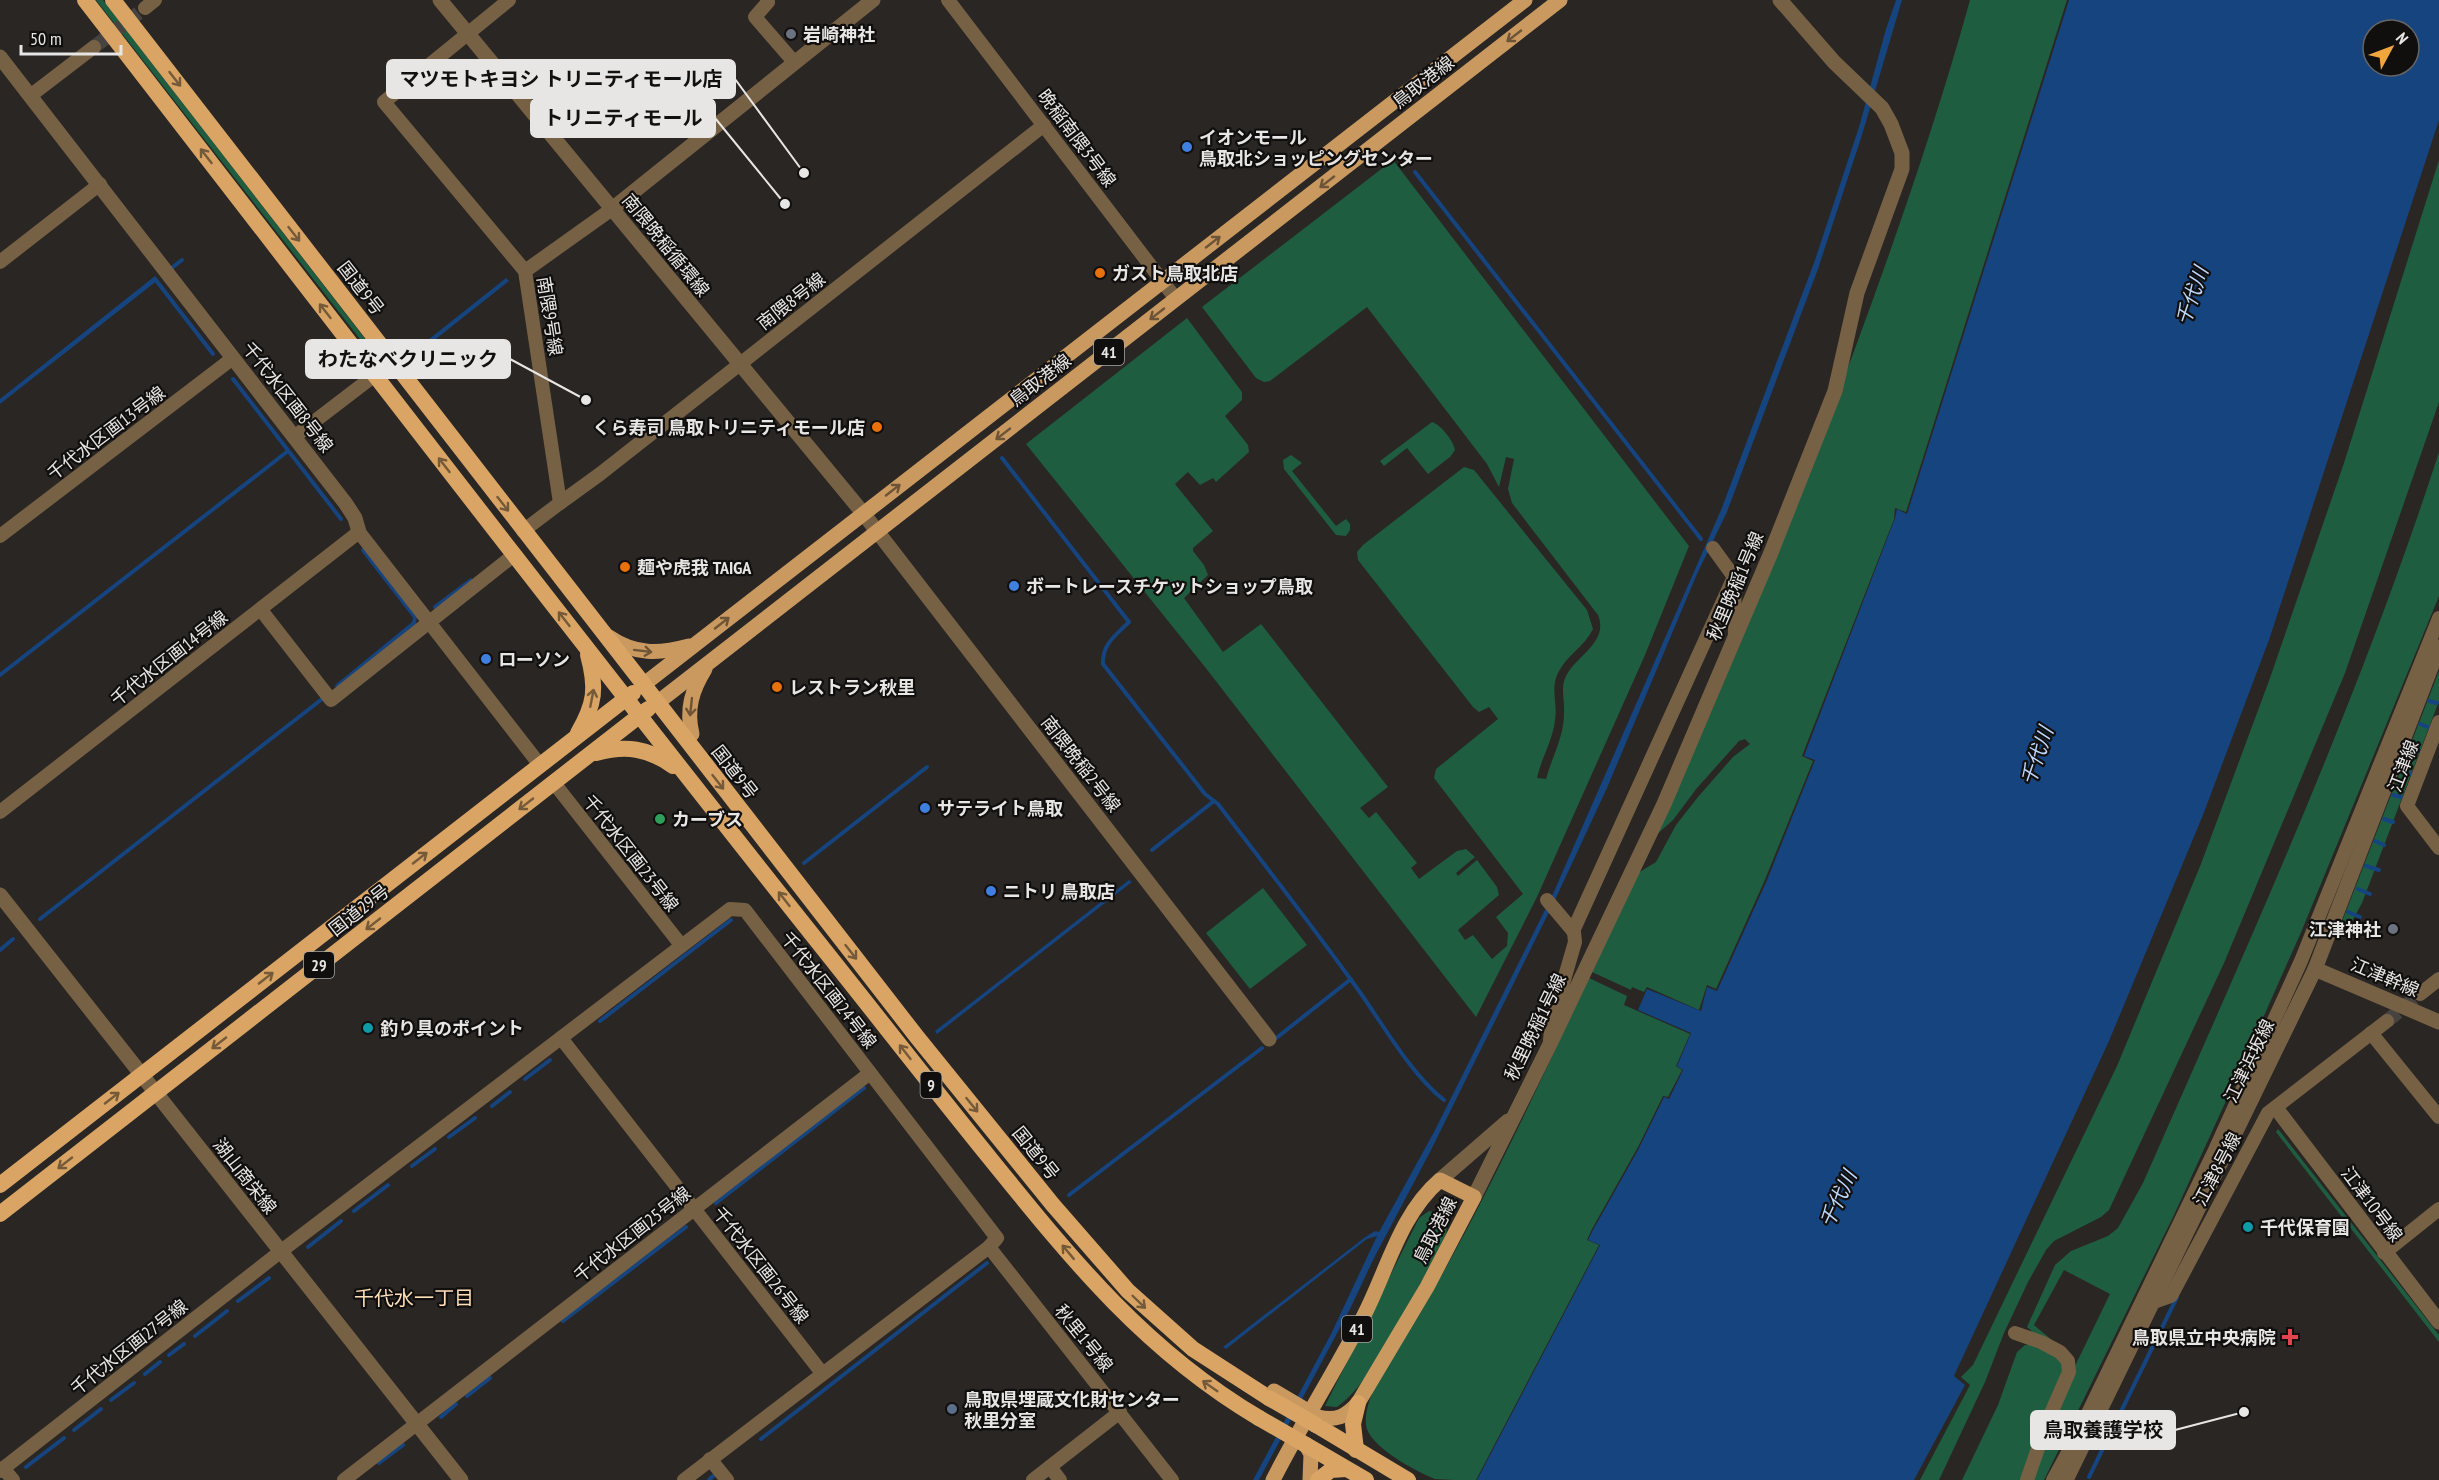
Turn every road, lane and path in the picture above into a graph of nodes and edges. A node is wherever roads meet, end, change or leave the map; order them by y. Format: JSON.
{"nodes":[{"id":1,"x":85,"y":0,"type":"edge"},
{"id":2,"x":113,"y":0,"type":"edge"},
{"id":3,"x":440,"y":0,"type":"edge"},
{"id":4,"x":509,"y":0,"type":"edge"},
{"id":5,"x":767,"y":0,"type":"edge"},
{"id":6,"x":873,"y":0,"type":"edge"},
{"id":7,"x":948,"y":0,"type":"edge"},
{"id":8,"x":1525,"y":0,"type":"edge"},
{"id":9,"x":1560,"y":0,"type":"edge"},
{"id":10,"x":1780,"y":0,"type":"edge"},
{"id":11,"x":468,"y":33,"type":"junction"},
{"id":12,"x":94,"y":47,"type":"tunnel mouth"},
{"id":13,"x":0,"y":57,"type":"edge"},
{"id":14,"x":794,"y":62,"type":"junction"},
{"id":15,"x":30,"y":96,"type":"junction"},
{"id":16,"x":1044,"y":125,"type":"junction"},
{"id":17,"x":100,"y":184,"type":"junction"},
{"id":18,"x":612,"y":209,"type":"junction"},
{"id":19,"x":0,"y":262,"type":"edge"},
{"id":20,"x":525,"y":271,"type":"junction"},
{"id":21,"x":1163,"y":281,"type":"junction"},
{"id":22,"x":1176,"y":299,"type":"junction"},
{"id":23,"x":233,"y":358,"type":"junction"},
{"id":24,"x":739,"y":364,"type":"junction"},
{"id":25,"x":375,"y":375,"type":"junction"},
{"id":26,"x":294,"y":437,"type":"junction"},
{"id":27,"x":560,"y":503,"type":"junction"},
{"id":28,"x":863,"y":513,"type":"junction"},
{"id":29,"x":524,"y":531,"type":"junction"},
{"id":30,"x":359,"y":532,"type":"junction"},
{"id":31,"x":878,"y":532,"type":"junction"},
{"id":32,"x":0,"y":536,"type":"edge"},
{"id":33,"x":1713,"y":548,"type":"dead end"},
{"id":34,"x":514,"y":555,"type":"junction"},
{"id":35,"x":1734,"y":576,"type":"junction"},
{"id":36,"x":261,"y":610,"type":"junction"},
{"id":37,"x":2439,"y":618,"type":"edge"},
{"id":38,"x":429,"y":622,"type":"junction"},
{"id":39,"x":604,"y":634,"type":"junction"},
{"id":40,"x":1736,"y":636,"type":"junction"},
{"id":41,"x":695,"y":644,"type":"junction"},
{"id":42,"x":2439,"y":647,"type":"edge"},
{"id":43,"x":586,"y":648,"type":"junction"},
{"id":44,"x":709,"y":662,"type":"junction"},
{"id":45,"x":643,"y":685,"type":"junction"},
{"id":46,"x":625,"y":699,"type":"junction"},
{"id":47,"x":657,"y":703,"type":"junction"},
{"id":48,"x":639,"y":716,"type":"junction"},
{"id":49,"x":2439,"y":722,"type":"edge"},
{"id":50,"x":692,"y":734,"type":"joint"},
{"id":51,"x":574,"y":739,"type":"junction"},
{"id":52,"x":589,"y":755,"type":"junction"},
{"id":53,"x":701,"y":759,"type":"junction"},
{"id":54,"x":540,"y":765,"type":"junction"},
{"id":55,"x":685,"y":774,"type":"junction"},
{"id":56,"x":554,"y":783,"type":"junction"},
{"id":57,"x":0,"y":812,"type":"edge"},
{"id":58,"x":2439,"y":848,"type":"edge"},
{"id":59,"x":0,"y":895,"type":"edge"},
{"id":60,"x":1547,"y":900,"type":"dead end"},
{"id":61,"x":1573,"y":931,"type":"junction"},
{"id":62,"x":681,"y":945,"type":"junction"},
{"id":63,"x":2316,"y":969,"type":"junction"},
{"id":64,"x":2439,"y":979,"type":"edge"},
{"id":65,"x":2420,"y":994,"type":"tunnel mouth"},
{"id":66,"x":2387,"y":1021,"type":"tunnel mouth"},
{"id":67,"x":2439,"y":1022,"type":"edge"},
{"id":68,"x":2371,"y":1033,"type":"junction"},
{"id":69,"x":561,"y":1038,"type":"junction"},
{"id":70,"x":1269,"y":1039,"type":"dead end"},
{"id":71,"x":1550,"y":1044,"type":"junction"},
{"id":72,"x":870,"y":1073,"type":"junction"},
{"id":73,"x":141,"y":1075,"type":"junction"},
{"id":74,"x":155,"y":1093,"type":"junction"},
{"id":75,"x":2276,"y":1108,"type":"junction"},
{"id":76,"x":1513,"y":1117,"type":"junction"},
{"id":77,"x":2439,"y":1117,"type":"edge"},
{"id":78,"x":1440,"y":1180,"type":"junction"},
{"id":79,"x":0,"y":1185,"type":"edge"},
{"id":80,"x":1474,"y":1197,"type":"junction"},
{"id":81,"x":694,"y":1209,"type":"junction"},
{"id":82,"x":2439,"y":1209,"type":"edge"},
{"id":83,"x":0,"y":1214,"type":"edge"},
{"id":84,"x":988,"y":1247,"type":"junction"},
{"id":85,"x":280,"y":1251,"type":"junction"},
{"id":86,"x":2384,"y":1252,"type":"junction"},
{"id":87,"x":2154,"y":1302,"type":"junction"},
{"id":88,"x":2439,"y":1322,"type":"edge"},
{"id":89,"x":2014,"y":1333,"type":"dead end"},
{"id":90,"x":822,"y":1373,"type":"junction"},
{"id":91,"x":1358,"y":1403,"type":"junction"},
{"id":92,"x":1120,"y":1412,"type":"junction"},
{"id":93,"x":1317,"y":1421,"type":"junction"},
{"id":94,"x":416,"y":1424,"type":"junction"},
{"id":95,"x":1306,"y":1445,"type":"junction"},
{"id":96,"x":1356,"y":1450,"type":"junction"},
{"id":97,"x":710,"y":1459,"type":"junction"},
{"id":98,"x":1050,"y":1467,"type":"junction"},
{"id":99,"x":2,"y":1469,"type":"edge"},
{"id":100,"x":1346,"y":1469,"type":"junction"},
{"id":101,"x":13,"y":1480,"type":"edge"},
{"id":102,"x":344,"y":1480,"type":"edge"},
{"id":103,"x":461,"y":1480,"type":"edge"},
{"id":104,"x":684,"y":1480,"type":"edge"},
{"id":105,"x":727,"y":1480,"type":"edge"},
{"id":106,"x":1033,"y":1480,"type":"edge"},
{"id":107,"x":1060,"y":1480,"type":"edge"},
{"id":108,"x":1172,"y":1480,"type":"edge"},
{"id":109,"x":1273,"y":1480,"type":"edge"},
{"id":110,"x":1310,"y":1480,"type":"edge"},
{"id":111,"x":1318,"y":1480,"type":"edge"},
{"id":112,"x":1366,"y":1480,"type":"edge"},
{"id":113,"x":1408,"y":1480,"type":"edge"},
{"id":114,"x":2027,"y":1480,"type":"edge"},
{"id":115,"x":2053,"y":1480,"type":"edge"},
{"id":116,"x":2066,"y":1480,"type":"edge"}],
"edges":[{"from":25,"to":1,"type":"highway","number":"9","one_way":true},
{"from":2,"to":29,"type":"highway","name":"国道9号","number":"9","one_way":true},
{"from":3,"to":11,"type":"street","name":"南隈晩稲循環線"},
{"from":4,"to":11,"type":"street"},
{"from":5,"to":14,"type":"street"},
{"from":6,"to":14,"type":"street"},
{"from":7,"to":16,"type":"street","name":"晩稲南隈3号線"},
{"from":21,"to":8,"type":"main road","name":"鳥取港線","number":"41","one_way":true},
{"from":9,"to":22,"type":"main road","name":"鳥取港線","number":"41","one_way":true},
{"from":10,"to":40,"type":"street","name":"秋里晩稲1号線"},
{"from":11,"to":18,"type":"street","name":"南隈晩稲循環線"},
{"from":11,"to":20,"type":"street","name":"南隈9号線"},
{"from":12,"to":15,"type":"street"},
{"from":13,"to":15,"type":"street","name":"千代水区画8号線"},
{"from":14,"to":18,"type":"street"},
{"from":15,"to":17,"type":"street","name":"千代水区画8号線"},
{"from":16,"to":21,"type":"street","name":"晩稲南隈3号線"},
{"from":16,"to":24,"type":"street","name":"南隈8号線"},
{"from":17,"to":19,"type":"street"},
{"from":17,"to":23,"type":"street","name":"千代水区画8号線"},
{"from":18,"to":20,"type":"street"},
{"from":18,"to":24,"type":"street","name":"南隈晩稲循環線"},
{"from":20,"to":27,"type":"street","name":"南隈9号線"},
{"from":21,"to":22,"type":"street","name":"晩稲南隈3号線"},
{"from":28,"to":21,"type":"main road","name":"鳥取港線","number":"41","one_way":true},
{"from":22,"to":31,"type":"main road","name":"鳥取港線","number":"41","one_way":true},
{"from":23,"to":26,"type":"street","name":"千代水区画8号線"},
{"from":23,"to":32,"type":"street","name":"千代水区画13号線"},
{"from":24,"to":27,"type":"street","name":"南隈8号線"},
{"from":24,"to":28,"type":"street","name":"南隈晩稲循環線"},
{"from":25,"to":26,"type":"street"},
{"from":34,"to":25,"type":"highway","number":"9","one_way":true},
{"from":26,"to":30,"type":"street","name":"千代水区画8号線"},
{"from":27,"to":29,"type":"street"},
{"from":28,"to":31,"type":"street","name":"南隈晩稲2号線"},
{"from":41,"to":28,"type":"main road","name":"鳥取港線","number":"41","one_way":true},
{"from":29,"to":39,"type":"highway","name":"国道9号","number":"9"},
{"from":30,"to":36,"type":"street","name":"千代水区画14号線"},
{"from":30,"to":38,"type":"street","name":"千代水区画8号線"},
{"from":31,"to":44,"type":"main road","name":"鳥取港線","number":"41"},
{"from":31,"to":70,"type":"street","name":"南隈晩稲2号線"},
{"from":33,"to":35,"type":"street"},
{"from":34,"to":38,"type":"street"},
{"from":43,"to":34,"type":"highway","number":"9","one_way":true},
{"from":35,"to":40,"type":"street"},
{"from":35,"to":61,"type":"street"},
{"from":36,"to":38,"type":"street"},
{"from":36,"to":57,"type":"street","name":"千代水区画14号線"},
{"from":37,"to":115,"type":"street"},
{"from":38,"to":54,"type":"street","name":"千代水区画8号線"},
{"from":39,"to":41,"type":"main road","one_way":true},
{"from":39,"to":45,"type":"highway","name":"国道9号","number":"9"},
{"from":40,"to":71,"type":"street","name":"秋里晩稲1号線"},
{"from":41,"to":45,"type":"main road","name":"鳥取港線","number":"41"},
{"from":42,"to":63,"type":"street","name":"江津浜坂線"},
{"from":43,"to":46,"type":"highway","number":"9"},
{"from":51,"to":43,"type":"highway","one_way":true},
{"from":44,"to":47,"type":"main road","name":"鳥取港線","number":"41"},
{"from":44,"to":50,"type":"main road","one_way":true},
{"from":45,"to":46,"type":"highway","name":"国道29号","number":"29"},
{"from":45,"to":47,"type":"highway","name":"国道9号","number":"9"},
{"from":46,"to":48,"type":"highway","number":"9"},
{"from":46,"to":51,"type":"highway","name":"国道29号","number":"29"},
{"from":47,"to":48,"type":"highway","name":"国道29号","number":"29"},
{"from":47,"to":53,"type":"highway","name":"国道9号","number":"9"},
{"from":48,"to":52,"type":"highway","name":"国道29号","number":"29"},
{"from":48,"to":55,"type":"highway","number":"9"},
{"from":49,"to":58,"type":"street","name":"江津線"},
{"from":50,"to":53,"type":"highway"},
{"from":51,"to":54,"type":"highway","name":"国道29号","number":"29"},
{"from":52,"to":55,"type":"highway"},
{"from":52,"to":56,"type":"highway","name":"国道29号","number":"29"},
{"from":53,"to":93,"type":"highway","name":"国道9号","number":"9","one_way":true,"bridge":true},
{"from":73,"to":54,"type":"highway","name":"国道29号","number":"29","one_way":true},
{"from":95,"to":55,"type":"highway","number":"9","one_way":true,"bridge":true},
{"from":56,"to":62,"type":"street","name":"千代水区画23号線"},
{"from":56,"to":74,"type":"highway","name":"国道29号","number":"29","one_way":true},
{"from":59,"to":73,"type":"street","name":"湖山商栄線"},
{"from":60,"to":61,"type":"street"},
{"from":61,"to":71,"type":"street"},
{"from":62,"to":69,"type":"street","name":"千代水区画24号線"},
{"from":62,"to":72,"type":"street","name":"千代水区画24号線"},
{"from":63,"to":67,"type":"street","name":"江津幹線"},
{"from":63,"to":87,"type":"street","name":"江津浜坂線"},
{"from":64,"to":65,"type":"street"},
{"from":66,"to":68,"type":"street","name":"江津8号線"},
{"from":68,"to":75,"type":"street","name":"江津8号線"},
{"from":68,"to":77,"type":"street"},
{"from":69,"to":81,"type":"street","name":"千代水区画26号線"},
{"from":69,"to":85,"type":"street","name":"千代水区画24号線"},
{"from":71,"to":76,"type":"street","name":"秋里晩稲1号線"},
{"from":72,"to":81,"type":"street","name":"千代水区画25号線"},
{"from":72,"to":84,"type":"street","name":"千代水区画24号線"},
{"from":73,"to":74,"type":"street","name":"湖山商栄線"},
{"from":79,"to":73,"type":"highway","name":"国道29号","number":"29","one_way":true},
{"from":74,"to":83,"type":"highway","name":"国道29号","number":"29","one_way":true},
{"from":74,"to":85,"type":"street","name":"湖山商栄線"},
{"from":75,"to":86,"type":"street","name":"江津10号線"},
{"from":75,"to":87,"type":"street","name":"江津8号線"},
{"from":76,"to":78,"type":"street"},
{"from":76,"to":80,"type":"street","name":"秋里晩稲1号線"},
{"from":78,"to":80,"type":"main road","name":"鳥取港線"},
{"from":78,"to":109,"type":"main road","name":"鳥取港線","number":"41"},
{"from":80,"to":91,"type":"main road","name":"鳥取港線","number":"41"},
{"from":81,"to":90,"type":"street","name":"千代水区画26号線"},
{"from":81,"to":94,"type":"street","name":"千代水区画25号線"},
{"from":82,"to":86,"type":"street"},
{"from":84,"to":90,"type":"street"},
{"from":84,"to":92,"type":"street","name":"秋里1号線"},
{"from":85,"to":94,"type":"street","name":"湖山商栄線"},
{"from":85,"to":99,"type":"street","name":"千代水区画27号線"},
{"from":86,"to":88,"type":"street","name":"江津10号線"},
{"from":87,"to":116,"type":"street","name":"江津浜坂線"},
{"from":89,"to":114,"type":"street"},
{"from":90,"to":97,"type":"street"},
{"from":91,"to":93,"type":"main road","name":"鳥取港線","number":"41"},
{"from":91,"to":96,"type":"highway"},
{"from":92,"to":98,"type":"street"},
{"from":92,"to":108,"type":"street","name":"秋里1号線"},
{"from":93,"to":96,"type":"highway","name":"国道9号","number":"9"},
{"from":94,"to":102,"type":"street","name":"千代水区画25号線"},
{"from":94,"to":103,"type":"street","name":"湖山商栄線"},
{"from":95,"to":100,"type":"highway","number":"9"},
{"from":95,"to":110,"type":"main road"},
{"from":96,"to":113,"type":"highway","name":"国道9号","number":"9"},
{"from":97,"to":104,"type":"street"},
{"from":97,"to":105,"type":"street"},
{"from":98,"to":106,"type":"street"},
{"from":98,"to":107,"type":"street"},
{"from":99,"to":101,"type":"street"},
{"from":100,"to":111,"type":"highway"},
{"from":100,"to":112,"type":"highway","number":"9"}]}
